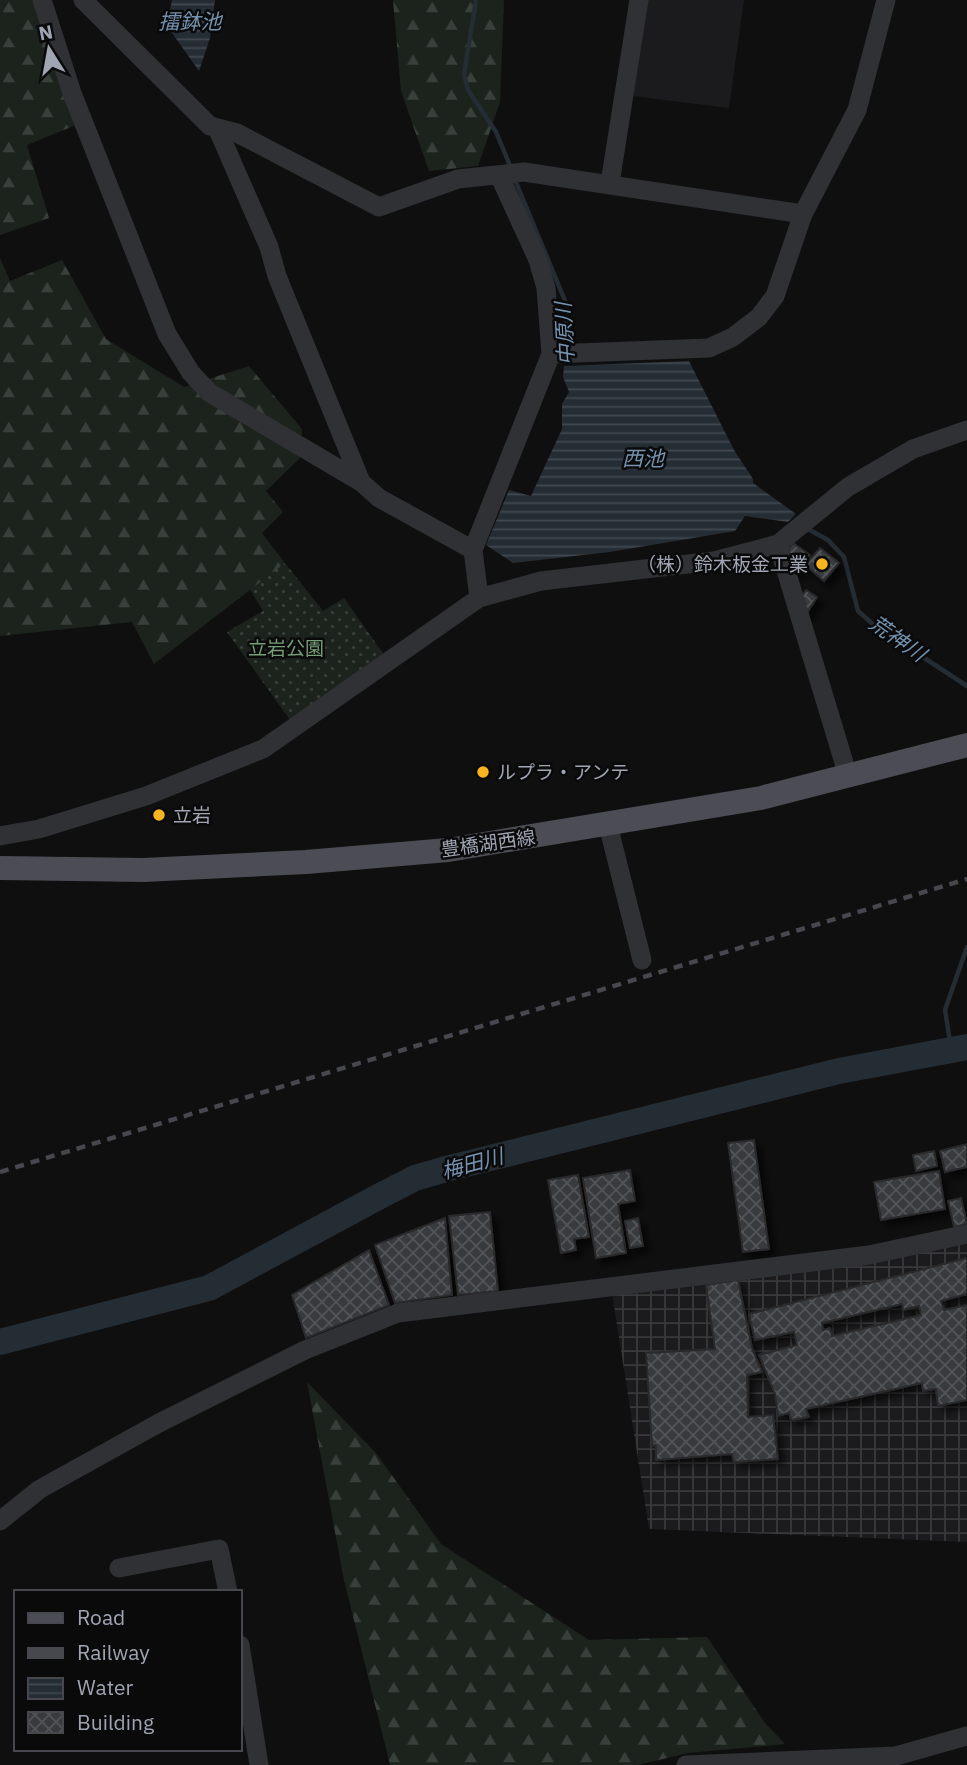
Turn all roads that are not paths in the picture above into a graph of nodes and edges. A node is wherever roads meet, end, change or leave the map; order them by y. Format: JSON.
{"nodes":[{"id":1,"x":42,"y":0,"type":"edge"},
{"id":2,"x":83,"y":0,"type":"edge"},
{"id":3,"x":639,"y":0,"type":"edge"},
{"id":4,"x":886,"y":0,"type":"edge"},
{"id":5,"x":218,"y":130,"type":"junction"},
{"id":6,"x":510,"y":175,"type":"junction"},
{"id":7,"x":610,"y":183,"type":"junction"},
{"id":8,"x":803,"y":214,"type":"junction"},
{"id":9,"x":560,"y":354,"type":"junction"},
{"id":10,"x":967,"y":430,"type":"edge"},
{"id":11,"x":361,"y":482,"type":"junction"},
{"id":12,"x":792,"y":531,"type":"junction"},
{"id":13,"x":473,"y":550,"type":"junction"},
{"id":14,"x":480,"y":598,"type":"junction"},
{"id":15,"x":967,"y":745,"type":"edge"},
{"id":16,"x":848,"y":776,"type":"junction"},
{"id":17,"x":608,"y":825,"type":"junction"},
{"id":18,"x":0,"y":836,"type":"edge"},
{"id":19,"x":0,"y":868,"type":"edge"},
{"id":20,"x":642,"y":960,"type":"dead end"},
{"id":21,"x":967,"y":1234,"type":"edge"},
{"id":22,"x":0,"y":1521,"type":"edge"},
{"id":23,"x":119,"y":1568,"type":"dead end"},
{"id":24,"x":229,"y":1590,"type":"edge"},
{"id":25,"x":242,"y":1658,"type":"edge"},
{"id":26,"x":967,"y":1736,"type":"edge"},
{"id":27,"x":788,"y":1763,"type":"edge"},
{"id":28,"x":259,"y":1765,"type":"edge"},
{"id":29,"x":686,"y":1765,"type":"edge"}],
"edges":[{"from":1,"to":11,"type":"street"},
{"from":2,"to":5,"type":"street"},
{"from":3,"to":7,"type":"street"},
{"from":4,"to":8,"type":"street"},
{"from":5,"to":6,"type":"street"},
{"from":5,"to":11,"type":"street"},
{"from":6,"to":7,"type":"street"},
{"from":6,"to":9,"type":"street"},
{"from":7,"to":8,"type":"street"},
{"from":8,"to":9,"type":"street"},
{"from":9,"to":13,"type":"street"},
{"from":10,"to":12,"type":"street"},
{"from":11,"to":13,"type":"street"},
{"from":12,"to":14,"type":"street"},
{"from":12,"to":16,"type":"street"},
{"from":13,"to":14,"type":"street"},
{"from":14,"to":18,"type":"street"},
{"from":15,"to":16,"type":"main road","name":"豊橋湖西線"},
{"from":16,"to":17,"type":"main road","name":"豊橋湖西線"},
{"from":17,"to":19,"type":"main road","name":"豊橋湖西線"},
{"from":17,"to":20,"type":"street"},
{"from":21,"to":22,"type":"street"},
{"from":23,"to":24,"type":"street"},
{"from":25,"to":28,"type":"street"},
{"from":26,"to":27,"type":"street"},
{"from":27,"to":29,"type":"street"}]}
